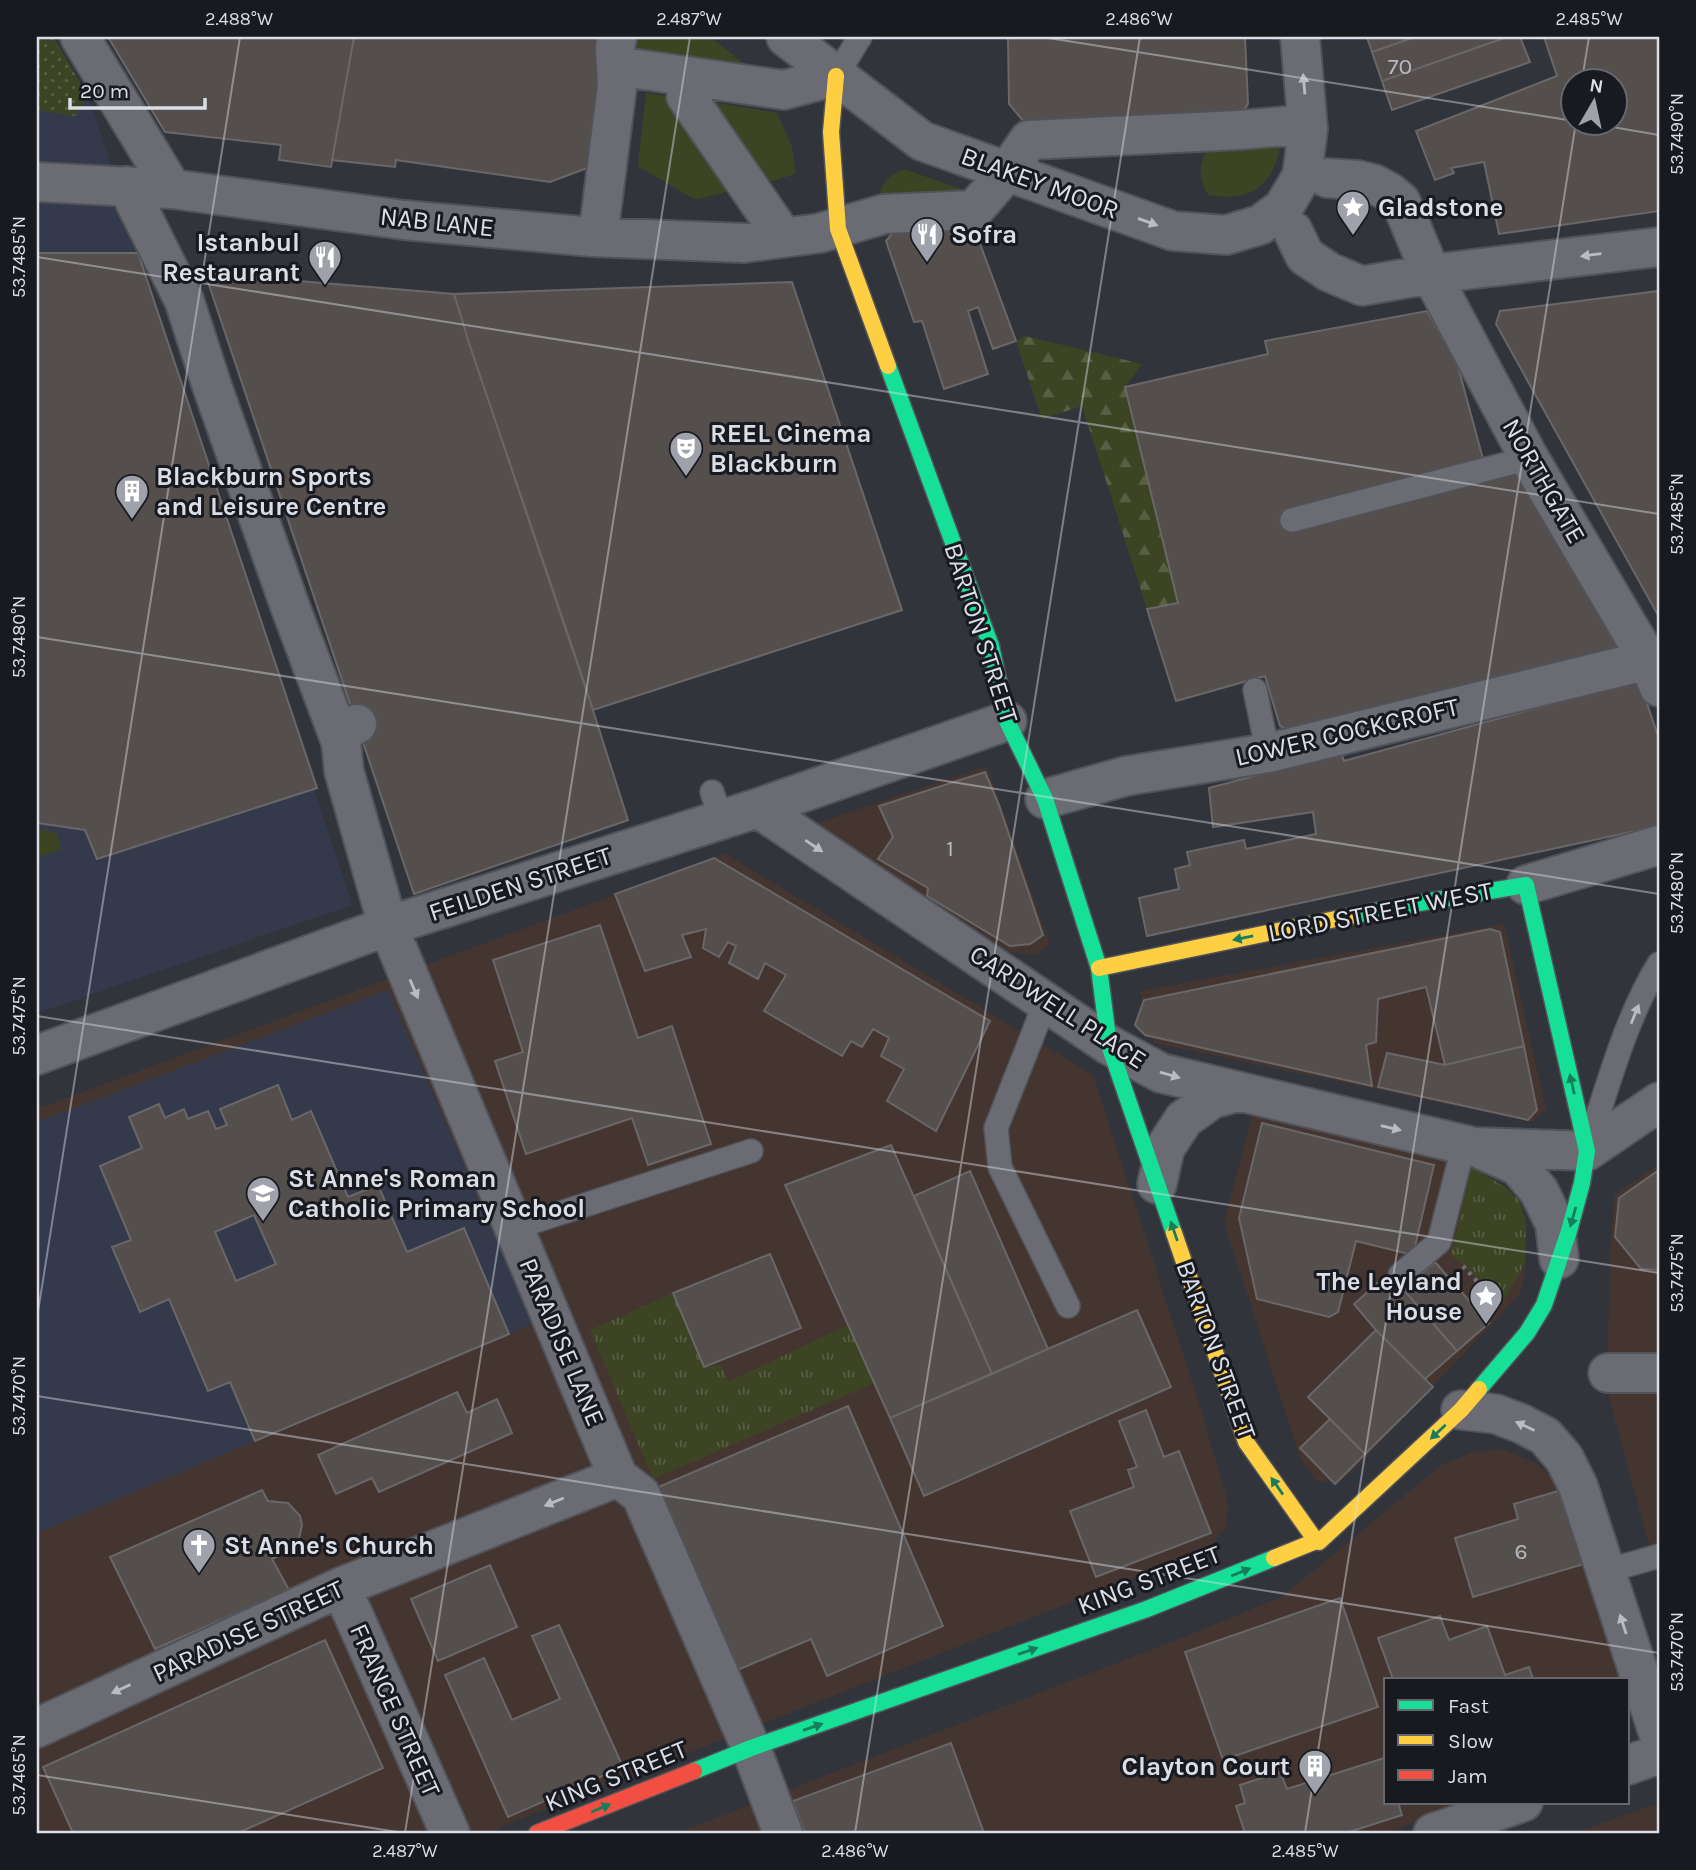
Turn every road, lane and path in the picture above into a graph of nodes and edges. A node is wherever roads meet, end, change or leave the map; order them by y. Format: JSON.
{"nodes":[{"id":1,"x":80,"y":37,"type":"edge"},
{"id":2,"x":786,"y":37,"type":"edge"},
{"id":3,"x":860,"y":37,"type":"edge"},
{"id":4,"x":1300,"y":37,"type":"edge"},
{"id":5,"x":616,"y":52,"type":"edge"},
{"id":6,"x":687,"y":76,"type":"junction"},
{"id":7,"x":836,"y":76,"type":"junction"},
{"id":8,"x":1308,"y":129,"type":"junction"},
{"id":9,"x":1007,"y":172,"type":"junction"},
{"id":10,"x":1315,"y":177,"type":"junction"},
{"id":11,"x":37,"y":182,"type":"edge"},
{"id":12,"x":127,"y":186,"type":"junction"},
{"id":13,"x":172,"y":189,"type":"junction"},
{"id":14,"x":1288,"y":219,"type":"junction"},
{"id":15,"x":838,"y":229,"type":"junction"},
{"id":16,"x":598,"y":237,"type":"junction"},
{"id":17,"x":783,"y":237,"type":"junction"},
{"id":18,"x":1659,"y":247,"type":"edge"},
{"id":19,"x":1431,"y":274,"type":"junction"},
{"id":20,"x":1529,"y":458,"type":"junction"},
{"id":21,"x":1292,"y":520,"type":"dead end"},
{"id":22,"x":1654,"y":673,"type":"edge"},
{"id":23,"x":1255,"y":690,"type":"dead end"},
{"id":24,"x":1007,"y":721,"type":"junction"},
{"id":25,"x":1268,"y":753,"type":"junction"},
{"id":26,"x":1045,"y":799,"type":"junction"},
{"id":27,"x":758,"y":808,"type":"junction"},
{"id":28,"x":1659,"y":845,"type":"edge"},
{"id":29,"x":1526,"y":885,"type":"junction"},
{"id":30,"x":388,"y":926,"type":"junction"},
{"id":31,"x":1659,"y":964,"type":"edge"},
{"id":32,"x":1099,"y":968,"type":"junction"},
{"id":33,"x":1046,"y":1000,"type":"junction"},
{"id":34,"x":1110,"y":1045,"type":"junction"},
{"id":35,"x":37,"y":1055,"type":"edge"},
{"id":36,"x":1237,"y":1092,"type":"junction"},
{"id":37,"x":1659,"y":1102,"type":"edge"},
{"id":38,"x":1469,"y":1145,"type":"junction"},
{"id":39,"x":751,"y":1151,"type":"dead end"},
{"id":40,"x":1587,"y":1151,"type":"junction"},
{"id":41,"x":1157,"y":1184,"type":"junction"},
{"id":42,"x":514,"y":1228,"type":"junction"},
{"id":43,"x":1559,"y":1259,"type":"junction"},
{"id":44,"x":1400,"y":1275,"type":"dead end"},
{"id":45,"x":1068,"y":1306,"type":"dead end"},
{"id":46,"x":1608,"y":1373,"type":"dead end"},
{"id":47,"x":1659,"y":1373,"type":"edge"},
{"id":48,"x":1461,"y":1410,"type":"junction"},
{"id":49,"x":618,"y":1477,"type":"junction"},
{"id":50,"x":1317,"y":1541,"type":"junction"},
{"id":51,"x":1659,"y":1556,"type":"edge"},
{"id":52,"x":1606,"y":1571,"type":"junction"},
{"id":53,"x":341,"y":1587,"type":"junction"},
{"id":54,"x":37,"y":1728,"type":"edge"},
{"id":55,"x":1659,"y":1735,"type":"edge"},
{"id":56,"x":751,"y":1748,"type":"junction"},
{"id":57,"x":1659,"y":1754,"type":"edge"},
{"id":58,"x":1630,"y":1764,"type":"edge"},
{"id":59,"x":1517,"y":1804,"type":"edge"},
{"id":60,"x":450,"y":1833,"type":"edge"},
{"id":61,"x":537,"y":1833,"type":"edge"},
{"id":62,"x":783,"y":1833,"type":"edge"},
{"id":63,"x":1433,"y":1833,"type":"edge"}],
"edges":[{"from":1,"to":13,"type":"street"},
{"from":2,"to":7,"type":"street","name":"BLAKEY MOOR"},
{"from":3,"to":7,"type":"lane"},
{"from":8,"to":4,"type":"street","one_way":true},
{"from":5,"to":6,"type":"street"},
{"from":5,"to":16,"type":"street"},
{"from":6,"to":7,"type":"street"},
{"from":6,"to":17,"type":"street"},
{"from":7,"to":9,"type":"street","name":"BLAKEY MOOR"},
{"from":7,"to":15,"type":"street","name":"BARTON STREET"},
{"from":8,"to":9,"type":"street","name":"NAB LANE"},
{"from":8,"to":10,"type":"street"},
{"from":9,"to":14,"type":"street","name":"BLAKEY MOOR","one_way":true},
{"from":9,"to":15,"type":"street","name":"NAB LANE"},
{"from":10,"to":14,"type":"street","name":"BLAKEY MOOR"},
{"from":10,"to":19,"type":"street","name":"NORTHGATE"},
{"from":11,"to":12,"type":"street","name":"NAB LANE"},
{"from":12,"to":13,"type":"street","name":"NAB LANE"},
{"from":12,"to":30,"type":"street","name":"PARADISE LANE"},
{"from":13,"to":16,"type":"street","name":"NAB LANE"},
{"from":14,"to":19,"type":"street"},
{"from":15,"to":17,"type":"street","name":"NAB LANE"},
{"from":15,"to":24,"type":"street","name":"BARTON STREET"},
{"from":16,"to":17,"type":"street","name":"NAB LANE"},
{"from":18,"to":19,"type":"street","one_way":true},
{"from":19,"to":20,"type":"street","name":"NORTHGATE"},
{"from":20,"to":21,"type":"lane"},
{"from":20,"to":22,"type":"street","name":"NORTHGATE"},
{"from":22,"to":25,"type":"street","name":"LOWER COCKCROFT"},
{"from":23,"to":25,"type":"lane"},
{"from":24,"to":26,"type":"street","name":"BARTON STREET"},
{"from":24,"to":27,"type":"street","name":"FEILDEN STREET"},
{"from":25,"to":26,"type":"street","name":"LOWER COCKCROFT"},
{"from":26,"to":32,"type":"street","name":"BARTON STREET"},
{"from":27,"to":30,"type":"street","name":"FEILDEN STREET"},
{"from":27,"to":33,"type":"street","name":"CARDWELL PLACE","one_way":true},
{"from":28,"to":29,"type":"street","name":"LORD STREET WEST"},
{"from":29,"to":32,"type":"street","name":"LORD STREET WEST","one_way":true},
{"from":40,"to":29,"type":"street","one_way":true},
{"from":30,"to":35,"type":"street","name":"FEILDEN STREET"},
{"from":30,"to":42,"type":"street","name":"PARADISE LANE","one_way":true},
{"from":40,"to":31,"type":"lane","one_way":true},
{"from":32,"to":34,"type":"street","name":"BARTON STREET"},
{"from":33,"to":34,"type":"street","name":"CARDWELL PLACE"},
{"from":33,"to":45,"type":"lane"},
{"from":34,"to":36,"type":"street","name":"CARDWELL PLACE","one_way":true},
{"from":34,"to":41,"type":"street","name":"BARTON STREET"},
{"from":36,"to":38,"type":"street","name":"CARDWELL PLACE","one_way":true},
{"from":36,"to":41,"type":"street"},
{"from":37,"to":40,"type":"street"},
{"from":38,"to":40,"type":"street","name":"CARDWELL PLACE"},
{"from":38,"to":43,"type":"street","name":"CARDWELL PLACE"},
{"from":38,"to":44,"type":"lane"},
{"from":39,"to":42,"type":"lane"},
{"from":40,"to":43,"type":"street","name":"KING STREET","one_way":true},
{"from":50,"to":41,"type":"street","name":"BARTON STREET","one_way":true},
{"from":42,"to":49,"type":"street","name":"PARADISE LANE"},
{"from":43,"to":48,"type":"street","name":"KING STREET"},
{"from":46,"to":47,"type":"street"},
{"from":48,"to":50,"type":"street","name":"KING STREET","one_way":true},
{"from":52,"to":48,"type":"street","one_way":true},
{"from":49,"to":53,"type":"street","name":"PARADISE STREET","one_way":true},
{"from":49,"to":56,"type":"street","name":"PARADISE LANE"},
{"from":56,"to":50,"type":"street","name":"KING STREET","one_way":true},
{"from":51,"to":52,"type":"lane"},
{"from":55,"to":52,"type":"street","one_way":true},
{"from":53,"to":54,"type":"street","name":"PARADISE STREET","one_way":true},
{"from":53,"to":60,"type":"street","name":"FRANCE STREET"},
{"from":61,"to":56,"type":"street","name":"KING STREET","one_way":true},
{"from":56,"to":62,"type":"street","name":"PARADISE LANE"},
{"from":57,"to":58,"type":"street"},
{"from":59,"to":63,"type":"street"}]}
